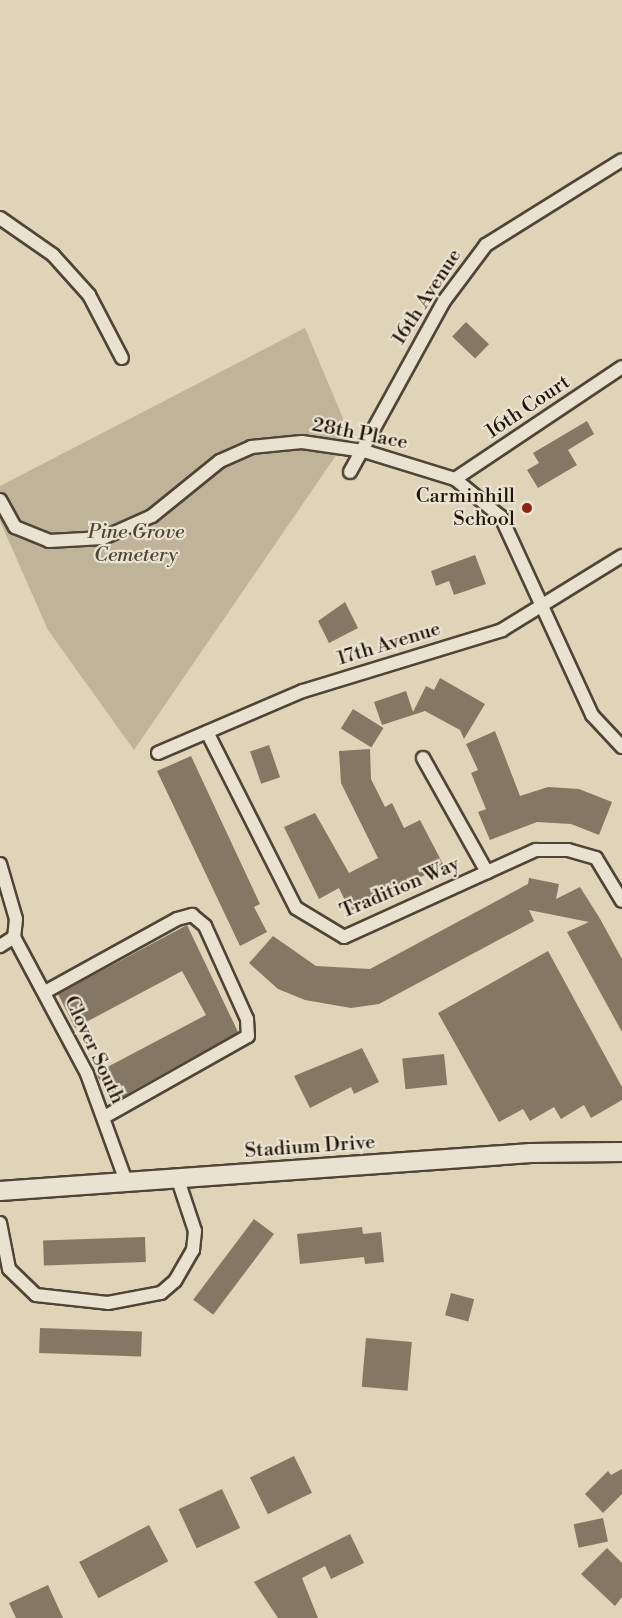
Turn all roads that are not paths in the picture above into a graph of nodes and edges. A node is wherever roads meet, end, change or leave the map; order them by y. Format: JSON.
{"nodes":[{"id":1,"x":622,"y":160,"type":"edge"},
{"id":2,"x":0,"y":218,"type":"edge"},
{"id":3,"x":122,"y":358,"type":"dead end"},
{"id":4,"x":622,"y":367,"type":"edge"},
{"id":5,"x":364,"y":451,"type":"junction"},
{"id":6,"x":350,"y":472,"type":"dead end"},
{"id":7,"x":455,"y":479,"type":"junction"},
{"id":8,"x":0,"y":500,"type":"edge"},
{"id":9,"x":622,"y":556,"type":"edge"},
{"id":10,"x":542,"y":606,"type":"junction"},
{"id":11,"x":207,"y":732,"type":"junction"},
{"id":12,"x":622,"y":747,"type":"edge"},
{"id":13,"x":158,"y":753,"type":"dead end"},
{"id":14,"x":423,"y":758,"type":"dead end"},
{"id":15,"x":0,"y":864,"type":"edge"},
{"id":16,"x":487,"y":872,"type":"junction"},
{"id":17,"x":622,"y":901,"type":"edge"},
{"id":18,"x":14,"y":937,"type":"junction"},
{"id":19,"x":0,"y":946,"type":"edge"},
{"id":20,"x":45,"y":992,"type":"junction"},
{"id":21,"x":104,"y":1117,"type":"junction"},
{"id":22,"x":622,"y":1152,"type":"edge"},
{"id":23,"x":178,"y":1180,"type":"junction"},
{"id":24,"x":127,"y":1184,"type":"junction"},
{"id":25,"x":0,"y":1191,"type":"edge"},
{"id":26,"x":0,"y":1222,"type":"edge"}],
"edges":[{"from":1,"to":5,"type":"street","name":"16th Avenue"},
{"from":2,"to":3,"type":"street"},
{"from":4,"to":7,"type":"street","name":"16th Court"},
{"from":5,"to":6,"type":"street","name":"16th Avenue"},
{"from":5,"to":7,"type":"street","name":"28th Place"},
{"from":5,"to":8,"type":"street","name":"28th Place"},
{"from":7,"to":10,"type":"street","name":"28th Place"},
{"from":9,"to":10,"type":"street","name":"17th Avenue"},
{"from":10,"to":11,"type":"street","name":"17th Avenue"},
{"from":10,"to":12,"type":"street","name":"28th Place"},
{"from":11,"to":13,"type":"street","name":"17th Avenue"},
{"from":11,"to":16,"type":"street","name":"Tradition Way"},
{"from":14,"to":16,"type":"street"},
{"from":15,"to":18,"type":"street"},
{"from":16,"to":17,"type":"street","name":"Tradition Way"},
{"from":18,"to":19,"type":"street"},
{"from":18,"to":20,"type":"street","name":"Clover South"},
{"from":20,"to":21,"type":"street","name":"Clover South"},
{"from":20,"to":21,"type":"street"},
{"from":21,"to":24,"type":"street","name":"Clover South"},
{"from":22,"to":23,"type":"street","name":"Stadium Drive"},
{"from":23,"to":24,"type":"street","name":"Stadium Drive"},
{"from":23,"to":26,"type":"street"},
{"from":24,"to":25,"type":"street","name":"Stadium Drive"}]}
